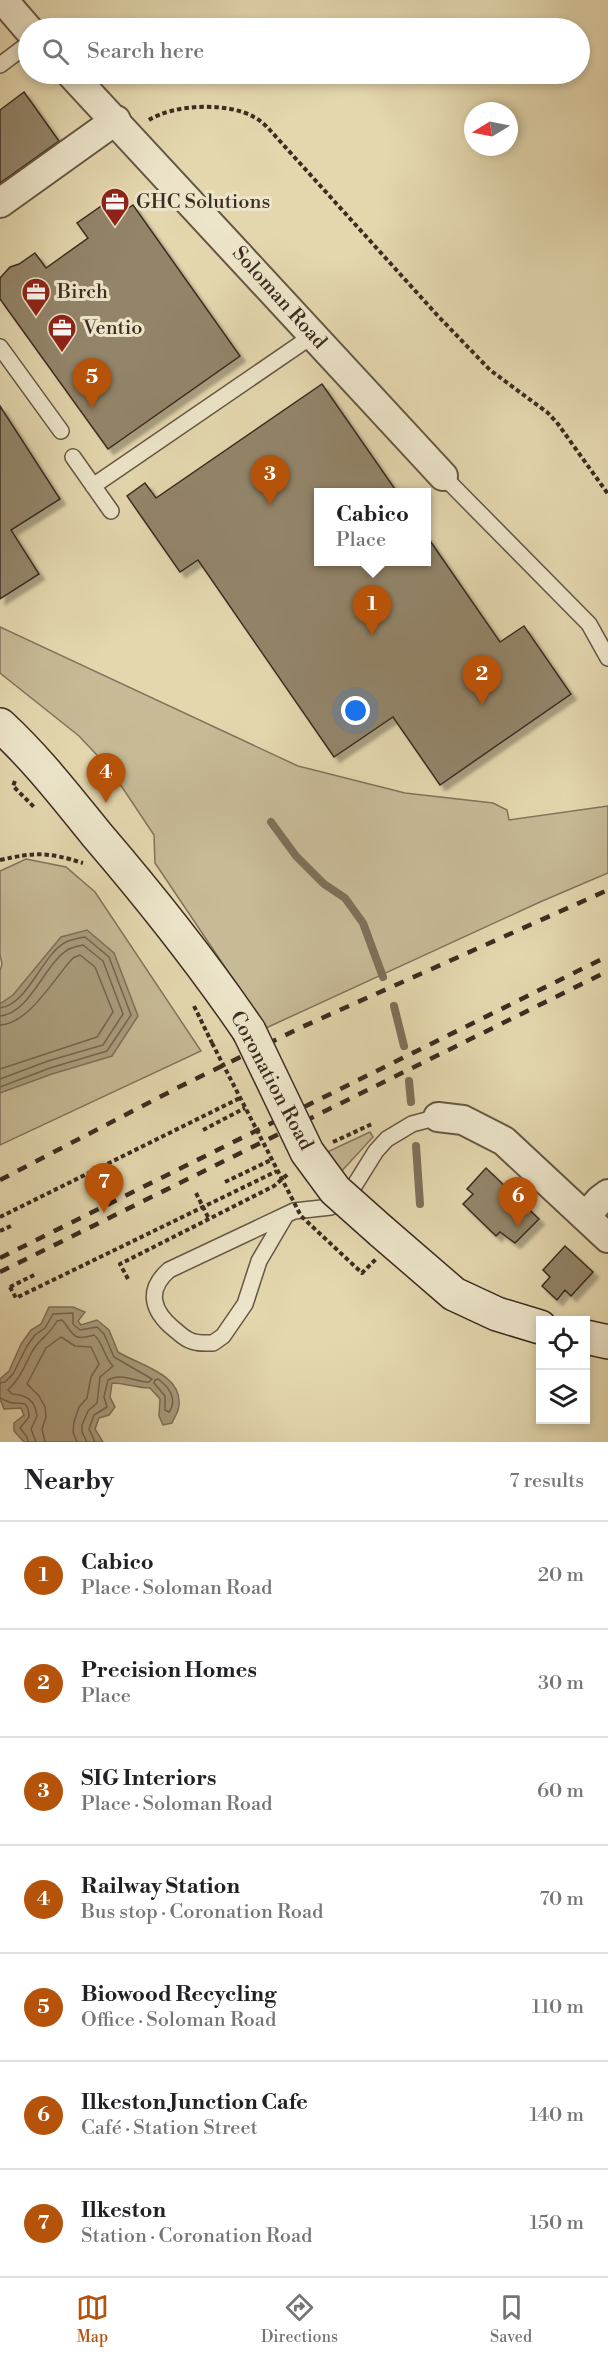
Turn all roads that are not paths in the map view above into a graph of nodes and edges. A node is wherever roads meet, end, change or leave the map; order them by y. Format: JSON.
{"nodes":[{"id":1,"x":3,"y":0,"type":"edge"},
{"id":2,"x":19,"y":18,"type":"edge"},
{"id":3,"x":18,"y":51,"type":"edge"},
{"id":4,"x":0,"y":64,"type":"edge"},
{"id":5,"x":81,"y":84,"type":"edge"},
{"id":6,"x":123,"y":128,"type":"junction"},
{"id":7,"x":0,"y":204,"type":"edge"},
{"id":8,"x":312,"y":336,"type":"junction"},
{"id":9,"x":0,"y":347,"type":"edge"},
{"id":10,"x":61,"y":431,"type":"dead end"},
{"id":11,"x":73,"y":457,"type":"dead end"},
{"id":12,"x":442,"y":476,"type":"joint"},
{"id":13,"x":93,"y":486,"type":"junction"},
{"id":14,"x":111,"y":511,"type":"dead end"},
{"id":15,"x":608,"y":658,"type":"edge"},
{"id":16,"x":0,"y":725,"type":"edge"},
{"id":17,"x":456,"y":1113,"type":"joint"},
{"id":18,"x":608,"y":1194,"type":"edge"},
{"id":19,"x":286,"y":1215,"type":"junction"},
{"id":20,"x":586,"y":1216,"type":"junction"},
{"id":21,"x":608,"y":1238,"type":"edge"},
{"id":22,"x":536,"y":1326,"type":"edge"},
{"id":23,"x":590,"y":1338,"type":"edge"},
{"id":24,"x":608,"y":1342,"type":"edge"}],
"edges":[{"from":1,"to":2,"type":"street"},
{"from":3,"to":4,"type":"lane"},
{"from":5,"to":6,"type":"street","name":"Soloman Road"},
{"from":6,"to":7,"type":"street"},
{"from":6,"to":8,"type":"street","name":"Soloman Road"},
{"from":8,"to":12,"type":"street","name":"Soloman Road"},
{"from":8,"to":13,"type":"lane"},
{"from":9,"to":10,"type":"lane"},
{"from":11,"to":13,"type":"lane"},
{"from":12,"to":15,"type":"lane"},
{"from":13,"to":14,"type":"lane"},
{"from":16,"to":22,"type":"street","name":"Coronation Road","bridge":true},
{"from":17,"to":19,"type":"lane"},
{"from":17,"to":20,"type":"street"},
{"from":18,"to":20,"type":"street"},
{"from":19,"to":19,"type":"lane"},
{"from":20,"to":21,"type":"street"},
{"from":23,"to":24,"type":"street"}]}
